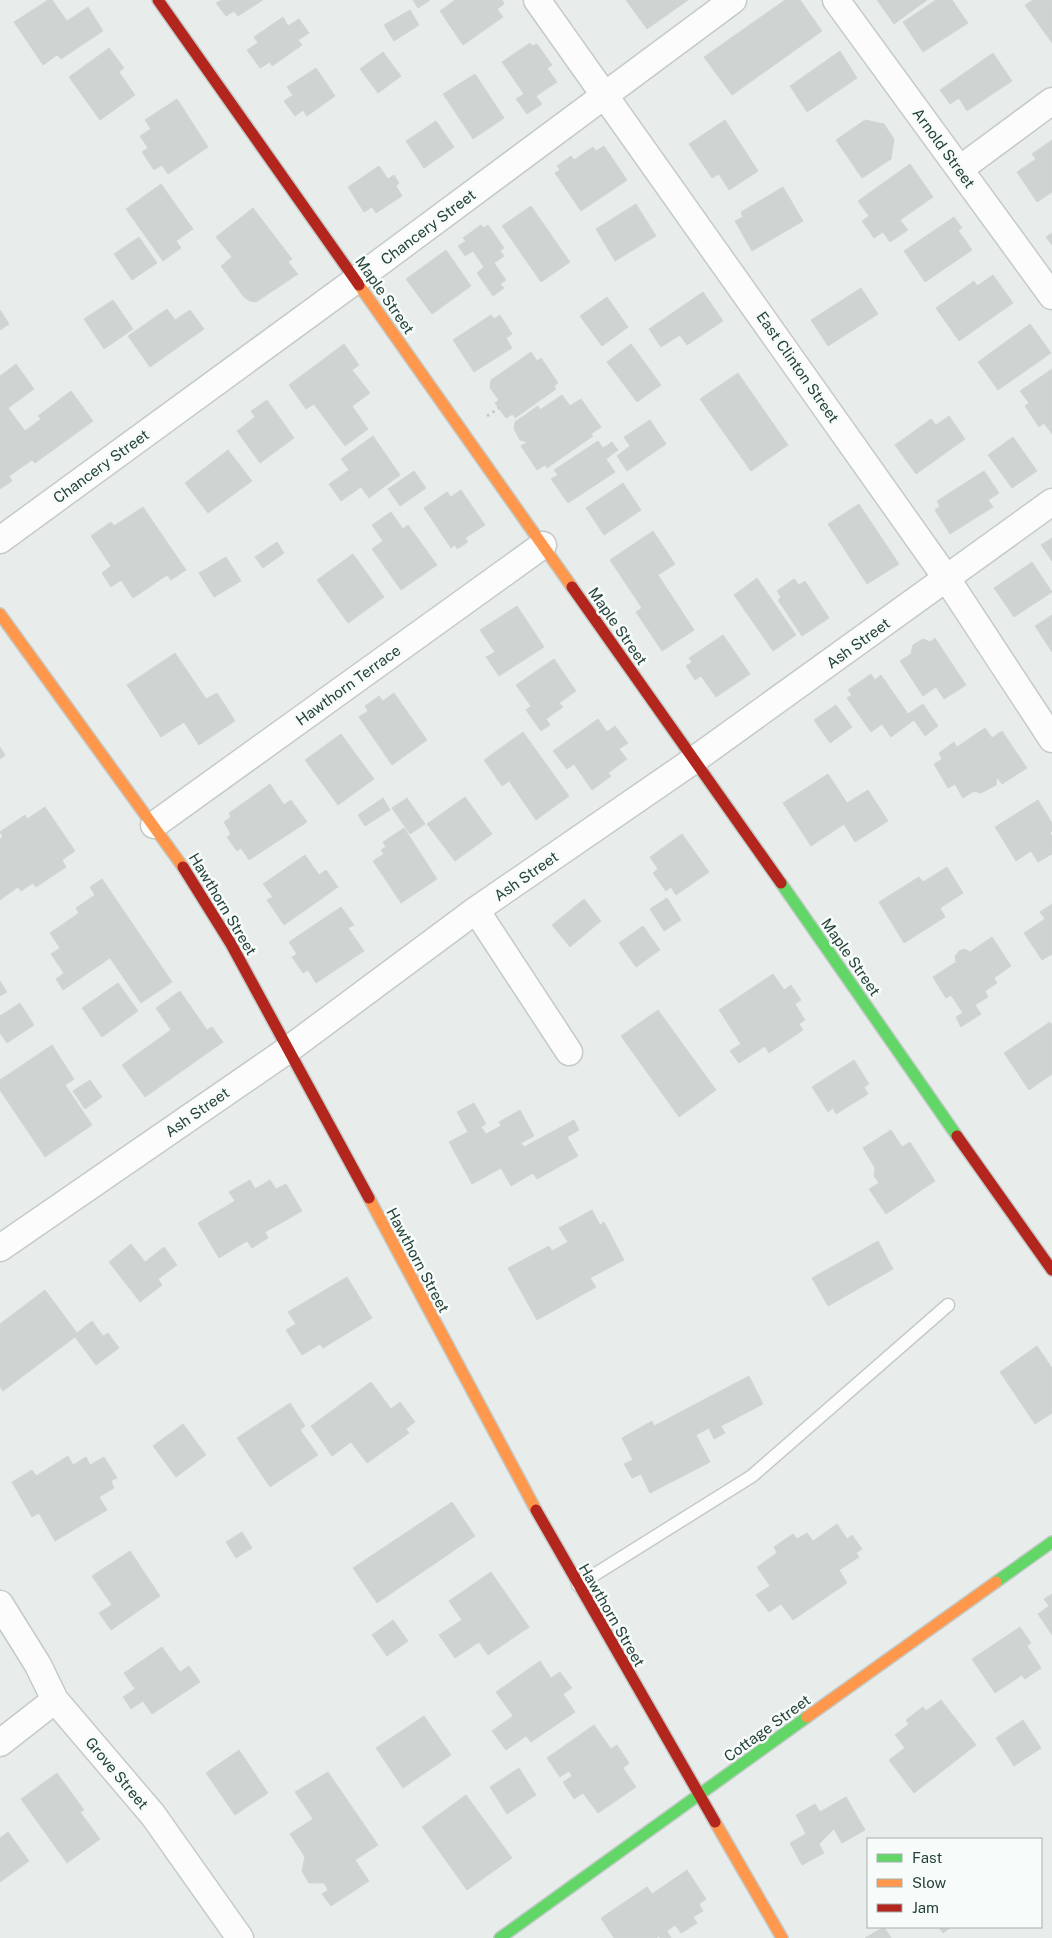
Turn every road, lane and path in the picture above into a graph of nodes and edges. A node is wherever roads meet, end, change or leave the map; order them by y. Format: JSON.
{"nodes":[{"id":1,"x":158,"y":0,"type":"edge"},
{"id":2,"x":537,"y":0,"type":"edge"},
{"id":3,"x":733,"y":0,"type":"edge"},
{"id":4,"x":836,"y":0,"type":"edge"},
{"id":5,"x":606,"y":95,"type":"junction"},
{"id":6,"x":1052,"y":101,"type":"edge"},
{"id":7,"x":960,"y":170,"type":"junction"},
{"id":8,"x":356,"y":280,"type":"junction"},
{"id":9,"x":1052,"y":296,"type":"edge"},
{"id":10,"x":499,"y":408,"type":"dead end"},
{"id":11,"x":487,"y":416,"type":"dead end"},
{"id":12,"x":1052,"y":502,"type":"edge"},
{"id":13,"x":0,"y":540,"type":"edge"},
{"id":14,"x":542,"y":545,"type":"junction"},
{"id":15,"x":947,"y":579,"type":"junction"},
{"id":16,"x":0,"y":614,"type":"edge"},
{"id":17,"x":1052,"y":739,"type":"edge"},
{"id":18,"x":694,"y":760,"type":"junction"},
{"id":19,"x":154,"y":826,"type":"junction"},
{"id":20,"x":476,"y":910,"type":"junction"},
{"id":21,"x":289,"y":1048,"type":"junction"},
{"id":22,"x":569,"y":1052,"type":"dead end"},
{"id":23,"x":0,"y":1248,"type":"edge"},
{"id":24,"x":1052,"y":1270,"type":"edge"},
{"id":25,"x":948,"y":1305,"type":"dead end"},
{"id":26,"x":1052,"y":1542,"type":"edge"},
{"id":27,"x":578,"y":1585,"type":"junction"},
{"id":28,"x":0,"y":1604,"type":"edge"},
{"id":29,"x":55,"y":1700,"type":"junction"},
{"id":30,"x":0,"y":1743,"type":"edge"},
{"id":31,"x":699,"y":1795,"type":"junction"},
{"id":32,"x":240,"y":1938,"type":"edge"},
{"id":33,"x":500,"y":1938,"type":"edge"},
{"id":34,"x":782,"y":1938,"type":"edge"}],
"edges":[{"from":1,"to":8,"type":"main road","name":"Maple Street"},
{"from":2,"to":5,"type":"street","name":"East Clinton Street"},
{"from":3,"to":5,"type":"street","name":"Chancery Street"},
{"from":4,"to":7,"type":"street","name":"Arnold Street"},
{"from":5,"to":8,"type":"street","name":"Chancery Street"},
{"from":5,"to":15,"type":"street","name":"East Clinton Street"},
{"from":6,"to":7,"type":"street"},
{"from":7,"to":9,"type":"street","name":"Arnold Street"},
{"from":8,"to":13,"type":"street","name":"Chancery Street"},
{"from":8,"to":14,"type":"main road","name":"Maple Street"},
{"from":10,"to":11,"type":"path"},
{"from":12,"to":15,"type":"street","name":"Ash Street"},
{"from":14,"to":18,"type":"main road","name":"Maple Street"},
{"from":14,"to":19,"type":"street","name":"Hawthorn Terrace"},
{"from":15,"to":17,"type":"street","name":"East Clinton Street"},
{"from":15,"to":18,"type":"street","name":"Ash Street"},
{"from":16,"to":19,"type":"main road","name":"Hawthorn Street"},
{"from":18,"to":20,"type":"street","name":"Ash Street"},
{"from":18,"to":24,"type":"main road","name":"Maple Street"},
{"from":19,"to":21,"type":"main road","name":"Hawthorn Street"},
{"from":20,"to":21,"type":"street","name":"Ash Street"},
{"from":20,"to":22,"type":"street"},
{"from":21,"to":23,"type":"street","name":"Ash Street"},
{"from":21,"to":27,"type":"main road","name":"Hawthorn Street"},
{"from":25,"to":27,"type":"lane"},
{"from":26,"to":31,"type":"main road","name":"Cottage Street"},
{"from":27,"to":31,"type":"main road","name":"Hawthorn Street"},
{"from":28,"to":29,"type":"street","name":"Grove Street"},
{"from":29,"to":30,"type":"street"},
{"from":29,"to":32,"type":"street","name":"Grove Street"},
{"from":31,"to":33,"type":"main road","name":"Cottage Street"},
{"from":31,"to":34,"type":"main road","name":"Hawthorn Street"}]}
